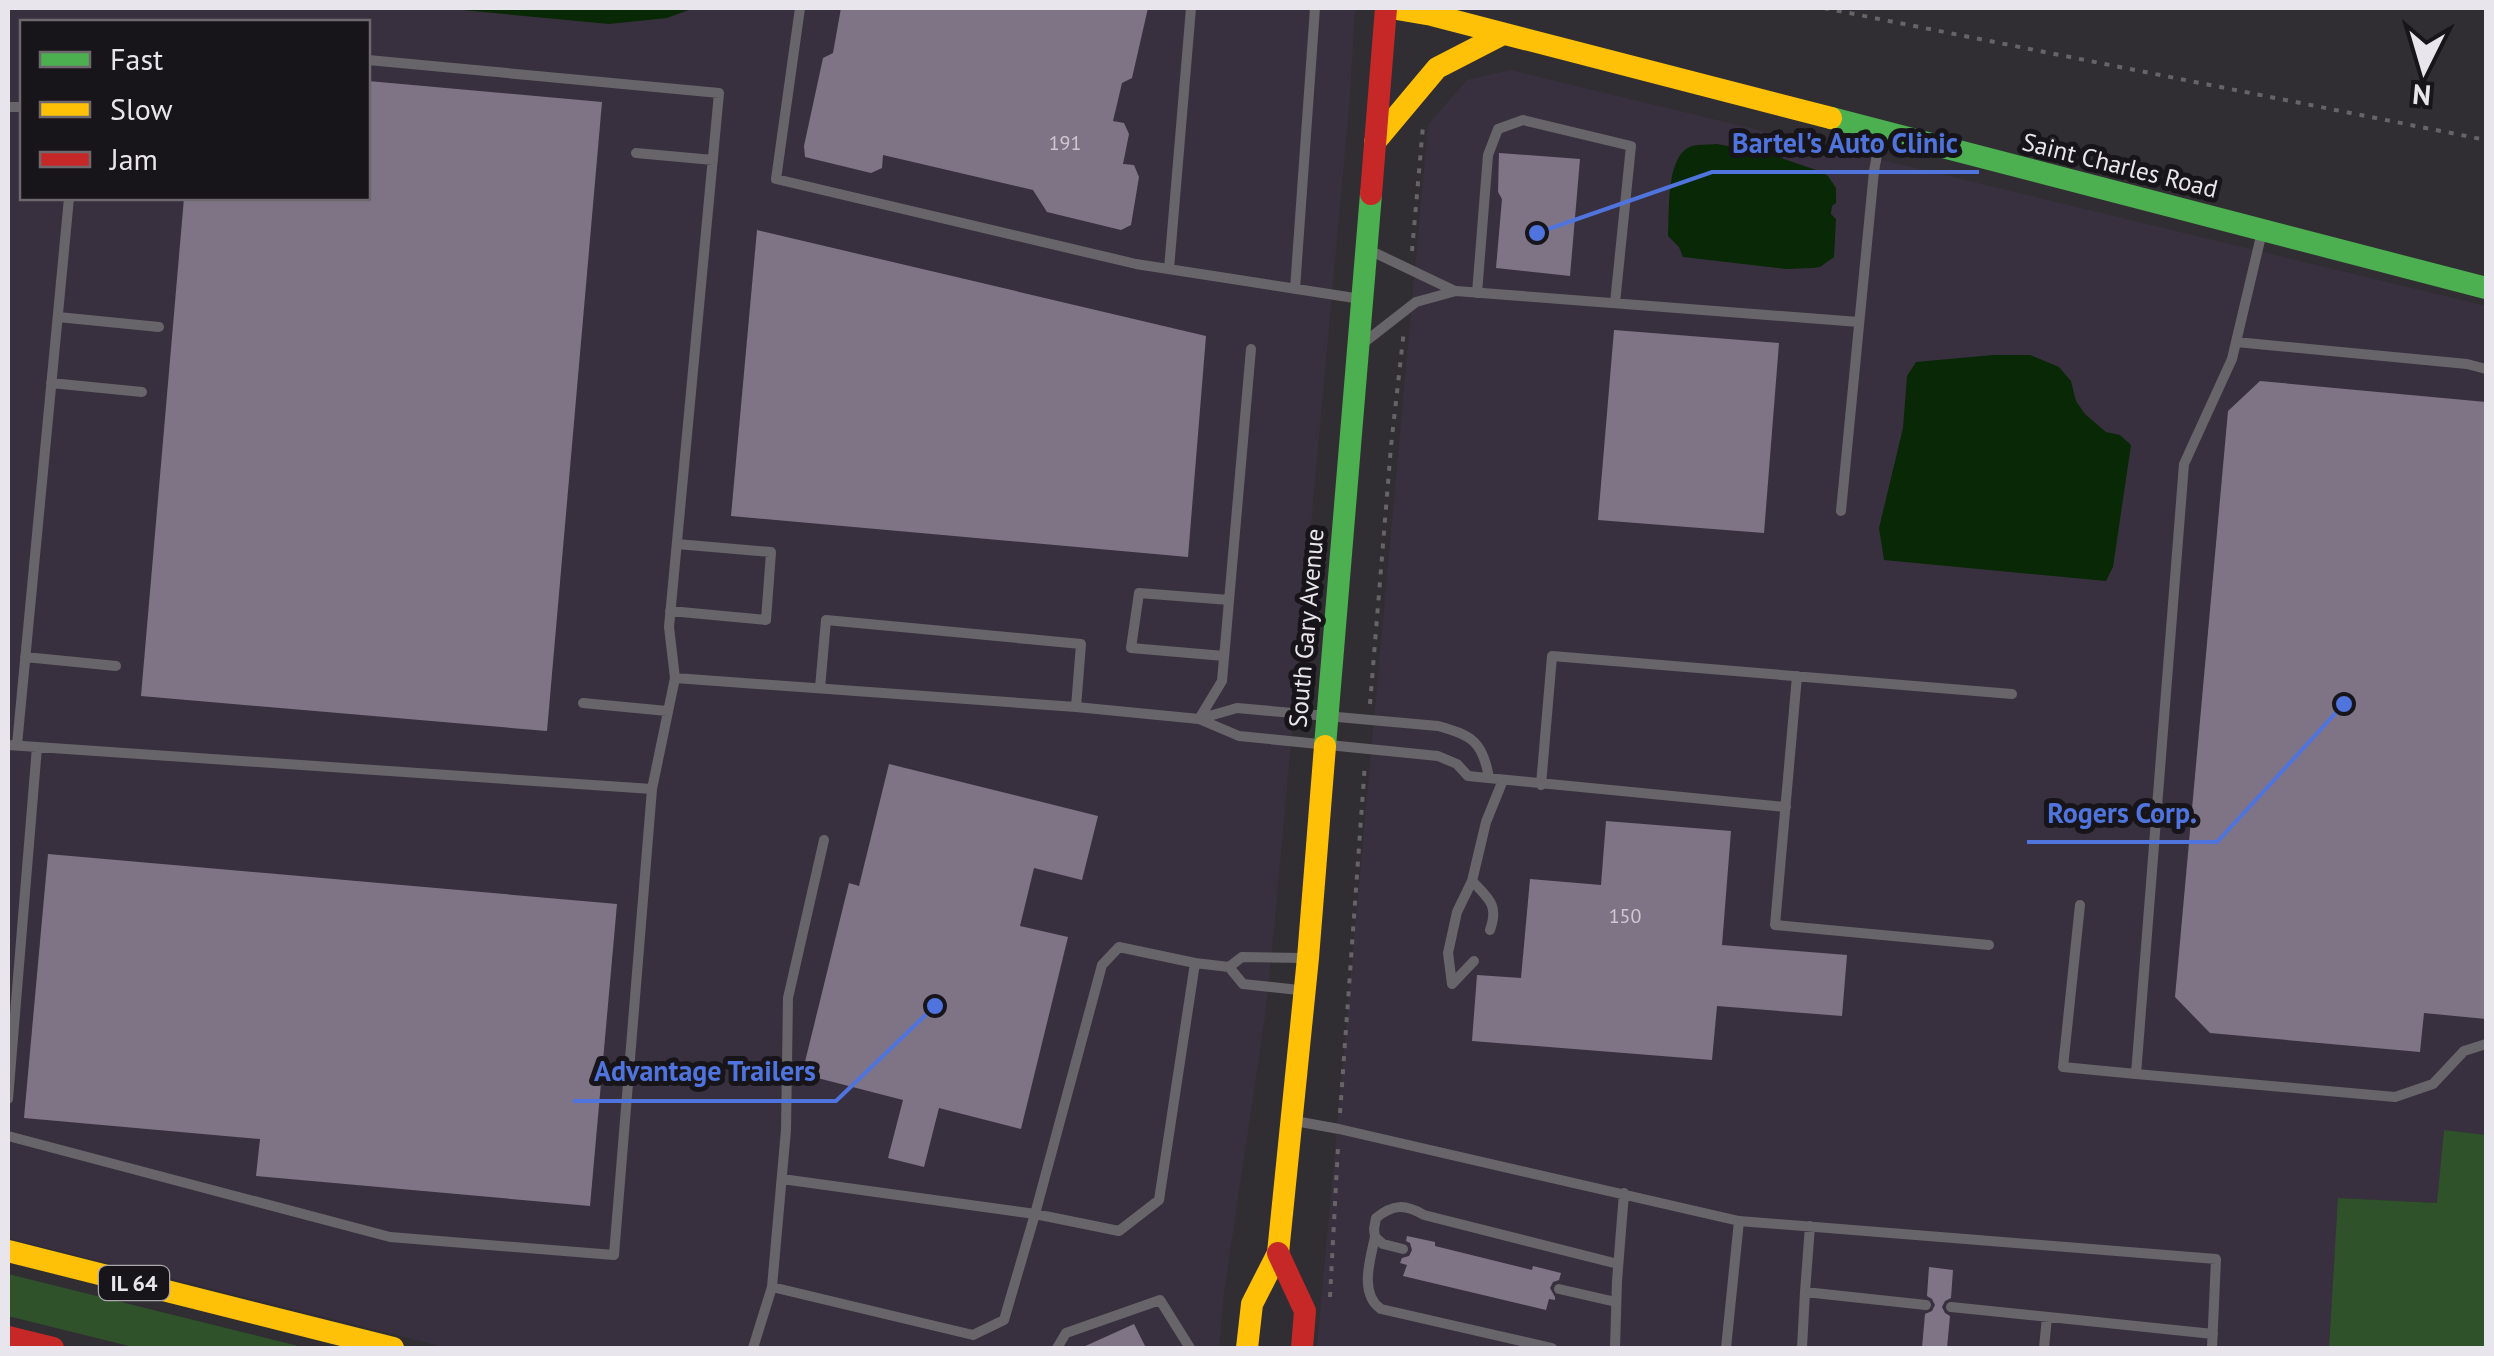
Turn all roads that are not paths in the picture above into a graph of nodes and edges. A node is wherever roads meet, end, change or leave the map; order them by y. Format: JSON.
{"nodes":[{"id":1,"x":800,"y":8,"type":"edge"},
{"id":2,"x":1191,"y":8,"type":"edge"},
{"id":3,"x":1315,"y":8,"type":"edge"},
{"id":4,"x":1388,"y":8,"type":"edge"},
{"id":5,"x":1503,"y":34,"type":"junction"},
{"id":6,"x":370,"y":60,"type":"edge"},
{"id":7,"x":1882,"y":132,"type":"junction"},
{"id":8,"x":1375,"y":142,"type":"junction"},
{"id":9,"x":636,"y":153,"type":"dead end"},
{"id":10,"x":713,"y":160,"type":"junction"},
{"id":11,"x":69,"y":200,"type":"edge"},
{"id":12,"x":2262,"y":230,"type":"junction"},
{"id":13,"x":1366,"y":248,"type":"junction"},
{"id":14,"x":1169,"y":269,"type":"junction"},
{"id":15,"x":2486,"y":288,"type":"edge"},
{"id":16,"x":1295,"y":289,"type":"junction"},
{"id":17,"x":1456,"y":291,"type":"junction"},
{"id":18,"x":1477,"y":292,"type":"junction"},
{"id":19,"x":1362,"y":299,"type":"junction"},
{"id":20,"x":1614,"y":304,"type":"junction"},
{"id":21,"x":58,"y":317,"type":"junction"},
{"id":22,"x":1859,"y":322,"type":"junction"},
{"id":23,"x":158,"y":327,"type":"dead end"},
{"id":24,"x":2236,"y":342,"type":"junction"},
{"id":25,"x":1358,"y":348,"type":"junction"},
{"id":26,"x":1251,"y":349,"type":"dead end"},
{"id":27,"x":2486,"y":369,"type":"edge"},
{"id":28,"x":51,"y":383,"type":"junction"},
{"id":29,"x":142,"y":392,"type":"dead end"},
{"id":30,"x":1841,"y":510,"type":"dead end"},
{"id":31,"x":677,"y":544,"type":"junction"},
{"id":32,"x":1229,"y":600,"type":"junction"},
{"id":33,"x":670,"y":612,"type":"junction"},
{"id":34,"x":1224,"y":656,"type":"junction"},
{"id":35,"x":26,"y":657,"type":"junction"},
{"id":36,"x":116,"y":666,"type":"dead end"},
{"id":37,"x":1797,"y":676,"type":"junction"},
{"id":38,"x":675,"y":678,"type":"junction"},
{"id":39,"x":820,"y":688,"type":"junction"},
{"id":40,"x":2012,"y":694,"type":"dead end"},
{"id":41,"x":583,"y":704,"type":"dead end"},
{"id":42,"x":1076,"y":707,"type":"junction"},
{"id":43,"x":667,"y":711,"type":"junction"},
{"id":44,"x":1326,"y":714,"type":"junction"},
{"id":45,"x":1199,"y":718,"type":"junction"},
{"id":46,"x":12,"y":745,"type":"edge"},
{"id":47,"x":1324,"y":745,"type":"junction"},
{"id":48,"x":37,"y":747,"type":"junction"},
{"id":49,"x":1490,"y":778,"type":"junction"},
{"id":50,"x":1502,"y":780,"type":"junction"},
{"id":51,"x":1541,"y":784,"type":"junction"},
{"id":52,"x":652,"y":788,"type":"junction"},
{"id":53,"x":1786,"y":807,"type":"junction"},
{"id":54,"x":824,"y":840,"type":"dead end"},
{"id":55,"x":1472,"y":881,"type":"junction"},
{"id":56,"x":2080,"y":905,"type":"dead end"},
{"id":57,"x":1490,"y":930,"type":"dead end"},
{"id":58,"x":1989,"y":945,"type":"dead end"},
{"id":59,"x":1308,"y":958,"type":"junction"},
{"id":60,"x":1474,"y":961,"type":"dead end"},
{"id":61,"x":1195,"y":963,"type":"junction"},
{"id":62,"x":1229,"y":967,"type":"junction"},
{"id":63,"x":1304,"y":991,"type":"junction"},
{"id":64,"x":2486,"y":1044,"type":"edge"},
{"id":65,"x":2136,"y":1074,"type":"junction"},
{"id":66,"x":8,"y":1099,"type":"edge"},
{"id":67,"x":1291,"y":1120,"type":"junction"},
{"id":68,"x":8,"y":1136,"type":"edge"},
{"id":69,"x":782,"y":1179,"type":"junction"},
{"id":70,"x":1624,"y":1194,"type":"junction"},
{"id":71,"x":1035,"y":1214,"type":"junction"},
{"id":72,"x":1739,"y":1220,"type":"junction"},
{"id":73,"x":1810,"y":1226,"type":"junction"},
{"id":74,"x":1375,"y":1237,"type":"junction"},
{"id":75,"x":1403,"y":1250,"type":"dead end"},
{"id":76,"x":8,"y":1251,"type":"edge"},
{"id":77,"x":1278,"y":1253,"type":"junction"},
{"id":78,"x":1618,"y":1264,"type":"junction"},
{"id":79,"x":772,"y":1288,"type":"junction"},
{"id":80,"x":1559,"y":1289,"type":"dead end"},
{"id":81,"x":1804,"y":1292,"type":"junction"},
{"id":82,"x":1616,"y":1302,"type":"junction"},
{"id":83,"x":1926,"y":1305,"type":"dead end"},
{"id":84,"x":1951,"y":1308,"type":"dead end"},
{"id":85,"x":2047,"y":1317,"type":"junction"},
{"id":86,"x":2212,"y":1334,"type":"junction"},
{"id":87,"x":8,"y":1337,"type":"edge"},
{"id":88,"x":53,"y":1348,"type":"edge"},
{"id":89,"x":393,"y":1348,"type":"edge"},
{"id":90,"x":754,"y":1348,"type":"edge"},
{"id":91,"x":1057,"y":1348,"type":"edge"},
{"id":92,"x":1190,"y":1348,"type":"edge"},
{"id":93,"x":1248,"y":1348,"type":"edge"},
{"id":94,"x":1302,"y":1348,"type":"edge"},
{"id":95,"x":1552,"y":1348,"type":"edge"},
{"id":96,"x":1615,"y":1348,"type":"edge"},
{"id":97,"x":1726,"y":1348,"type":"edge"},
{"id":98,"x":1802,"y":1348,"type":"edge"},
{"id":99,"x":2044,"y":1348,"type":"edge"},
{"id":100,"x":2212,"y":1348,"type":"edge"}],
"edges":[{"from":1,"to":14,"type":"lane"},
{"from":2,"to":14,"type":"lane"},
{"from":3,"to":16,"type":"lane"},
{"from":4,"to":5,"type":"main road","name":"Saint Charles Road"},
{"from":4,"to":8,"type":"main road","name":"South Gary Avenue"},
{"from":5,"to":7,"type":"main road","name":"Saint Charles Road"},
{"from":5,"to":8,"type":"main road"},
{"from":6,"to":10,"type":"lane"},
{"from":7,"to":12,"type":"main road","name":"Saint Charles Road"},
{"from":7,"to":22,"type":"lane"},
{"from":8,"to":13,"type":"main road","name":"South Gary Avenue"},
{"from":9,"to":10,"type":"lane"},
{"from":10,"to":31,"type":"lane"},
{"from":11,"to":21,"type":"lane"},
{"from":12,"to":15,"type":"main road","name":"Saint Charles Road"},
{"from":12,"to":24,"type":"lane"},
{"from":13,"to":17,"type":"lane"},
{"from":13,"to":19,"type":"main road","name":"South Gary Avenue"},
{"from":14,"to":16,"type":"lane"},
{"from":16,"to":19,"type":"lane"},
{"from":17,"to":18,"type":"lane"},
{"from":17,"to":25,"type":"lane"},
{"from":18,"to":20,"type":"lane"},
{"from":18,"to":20,"type":"lane"},
{"from":19,"to":25,"type":"main road","name":"South Gary Avenue"},
{"from":20,"to":22,"type":"lane"},
{"from":21,"to":23,"type":"lane"},
{"from":21,"to":28,"type":"lane"},
{"from":22,"to":30,"type":"lane"},
{"from":24,"to":27,"type":"lane"},
{"from":24,"to":65,"type":"lane"},
{"from":25,"to":44,"type":"main road","name":"South Gary Avenue"},
{"from":26,"to":32,"type":"lane"},
{"from":28,"to":29,"type":"lane"},
{"from":28,"to":35,"type":"lane"},
{"from":31,"to":33,"type":"lane"},
{"from":31,"to":33,"type":"lane"},
{"from":32,"to":34,"type":"lane"},
{"from":32,"to":34,"type":"lane"},
{"from":33,"to":38,"type":"lane"},
{"from":34,"to":45,"type":"lane"},
{"from":35,"to":36,"type":"lane"},
{"from":35,"to":46,"type":"lane"},
{"from":37,"to":40,"type":"lane"},
{"from":37,"to":51,"type":"lane"},
{"from":37,"to":53,"type":"lane"},
{"from":38,"to":39,"type":"lane"},
{"from":38,"to":43,"type":"lane"},
{"from":39,"to":42,"type":"lane"},
{"from":39,"to":42,"type":"lane"},
{"from":41,"to":43,"type":"lane"},
{"from":42,"to":45,"type":"lane"},
{"from":43,"to":52,"type":"lane"},
{"from":44,"to":45,"type":"lane"},
{"from":44,"to":47,"type":"main road","name":"South Gary Avenue"},
{"from":44,"to":49,"type":"lane"},
{"from":45,"to":47,"type":"lane"},
{"from":46,"to":48,"type":"lane"},
{"from":47,"to":49,"type":"lane"},
{"from":47,"to":59,"type":"main road","name":"South Gary Avenue"},
{"from":48,"to":52,"type":"lane"},
{"from":48,"to":66,"type":"lane"},
{"from":49,"to":50,"type":"lane"},
{"from":50,"to":51,"type":"lane"},
{"from":50,"to":55,"type":"lane"},
{"from":51,"to":53,"type":"lane"},
{"from":52,"to":68,"type":"lane"},
{"from":53,"to":58,"type":"lane"},
{"from":54,"to":69,"type":"lane"},
{"from":55,"to":57,"type":"lane"},
{"from":55,"to":60,"type":"lane"},
{"from":56,"to":65,"type":"lane"},
{"from":59,"to":62,"type":"lane"},
{"from":59,"to":63,"type":"main road","name":"South Gary Avenue"},
{"from":61,"to":62,"type":"lane"},
{"from":61,"to":71,"type":"lane"},
{"from":61,"to":71,"type":"lane"},
{"from":62,"to":63,"type":"lane"},
{"from":63,"to":67,"type":"main road","name":"South Gary Avenue"},
{"from":64,"to":65,"type":"lane"},
{"from":67,"to":70,"type":"lane"},
{"from":67,"to":77,"type":"main road","name":"South Gary Avenue"},
{"from":69,"to":71,"type":"lane"},
{"from":69,"to":79,"type":"lane"},
{"from":70,"to":72,"type":"lane"},
{"from":70,"to":78,"type":"lane"},
{"from":71,"to":79,"type":"lane"},
{"from":72,"to":73,"type":"lane"},
{"from":72,"to":97,"type":"lane"},
{"from":73,"to":81,"type":"lane"},
{"from":73,"to":86,"type":"lane"},
{"from":74,"to":75,"type":"lane"},
{"from":74,"to":78,"type":"lane"},
{"from":74,"to":95,"type":"lane"},
{"from":76,"to":89,"type":"main road","number":"IL 64"},
{"from":77,"to":93,"type":"main road","name":"South Gary Avenue"},
{"from":77,"to":94,"type":"main road"},
{"from":78,"to":82,"type":"lane"},
{"from":79,"to":90,"type":"lane"},
{"from":80,"to":82,"type":"lane"},
{"from":81,"to":83,"type":"lane"},
{"from":81,"to":98,"type":"lane"},
{"from":82,"to":96,"type":"lane"},
{"from":84,"to":85,"type":"lane"},
{"from":85,"to":86,"type":"lane"},
{"from":85,"to":99,"type":"lane"},
{"from":86,"to":100,"type":"lane"},
{"from":87,"to":88,"type":"main road"},
{"from":91,"to":92,"type":"lane"}]}
